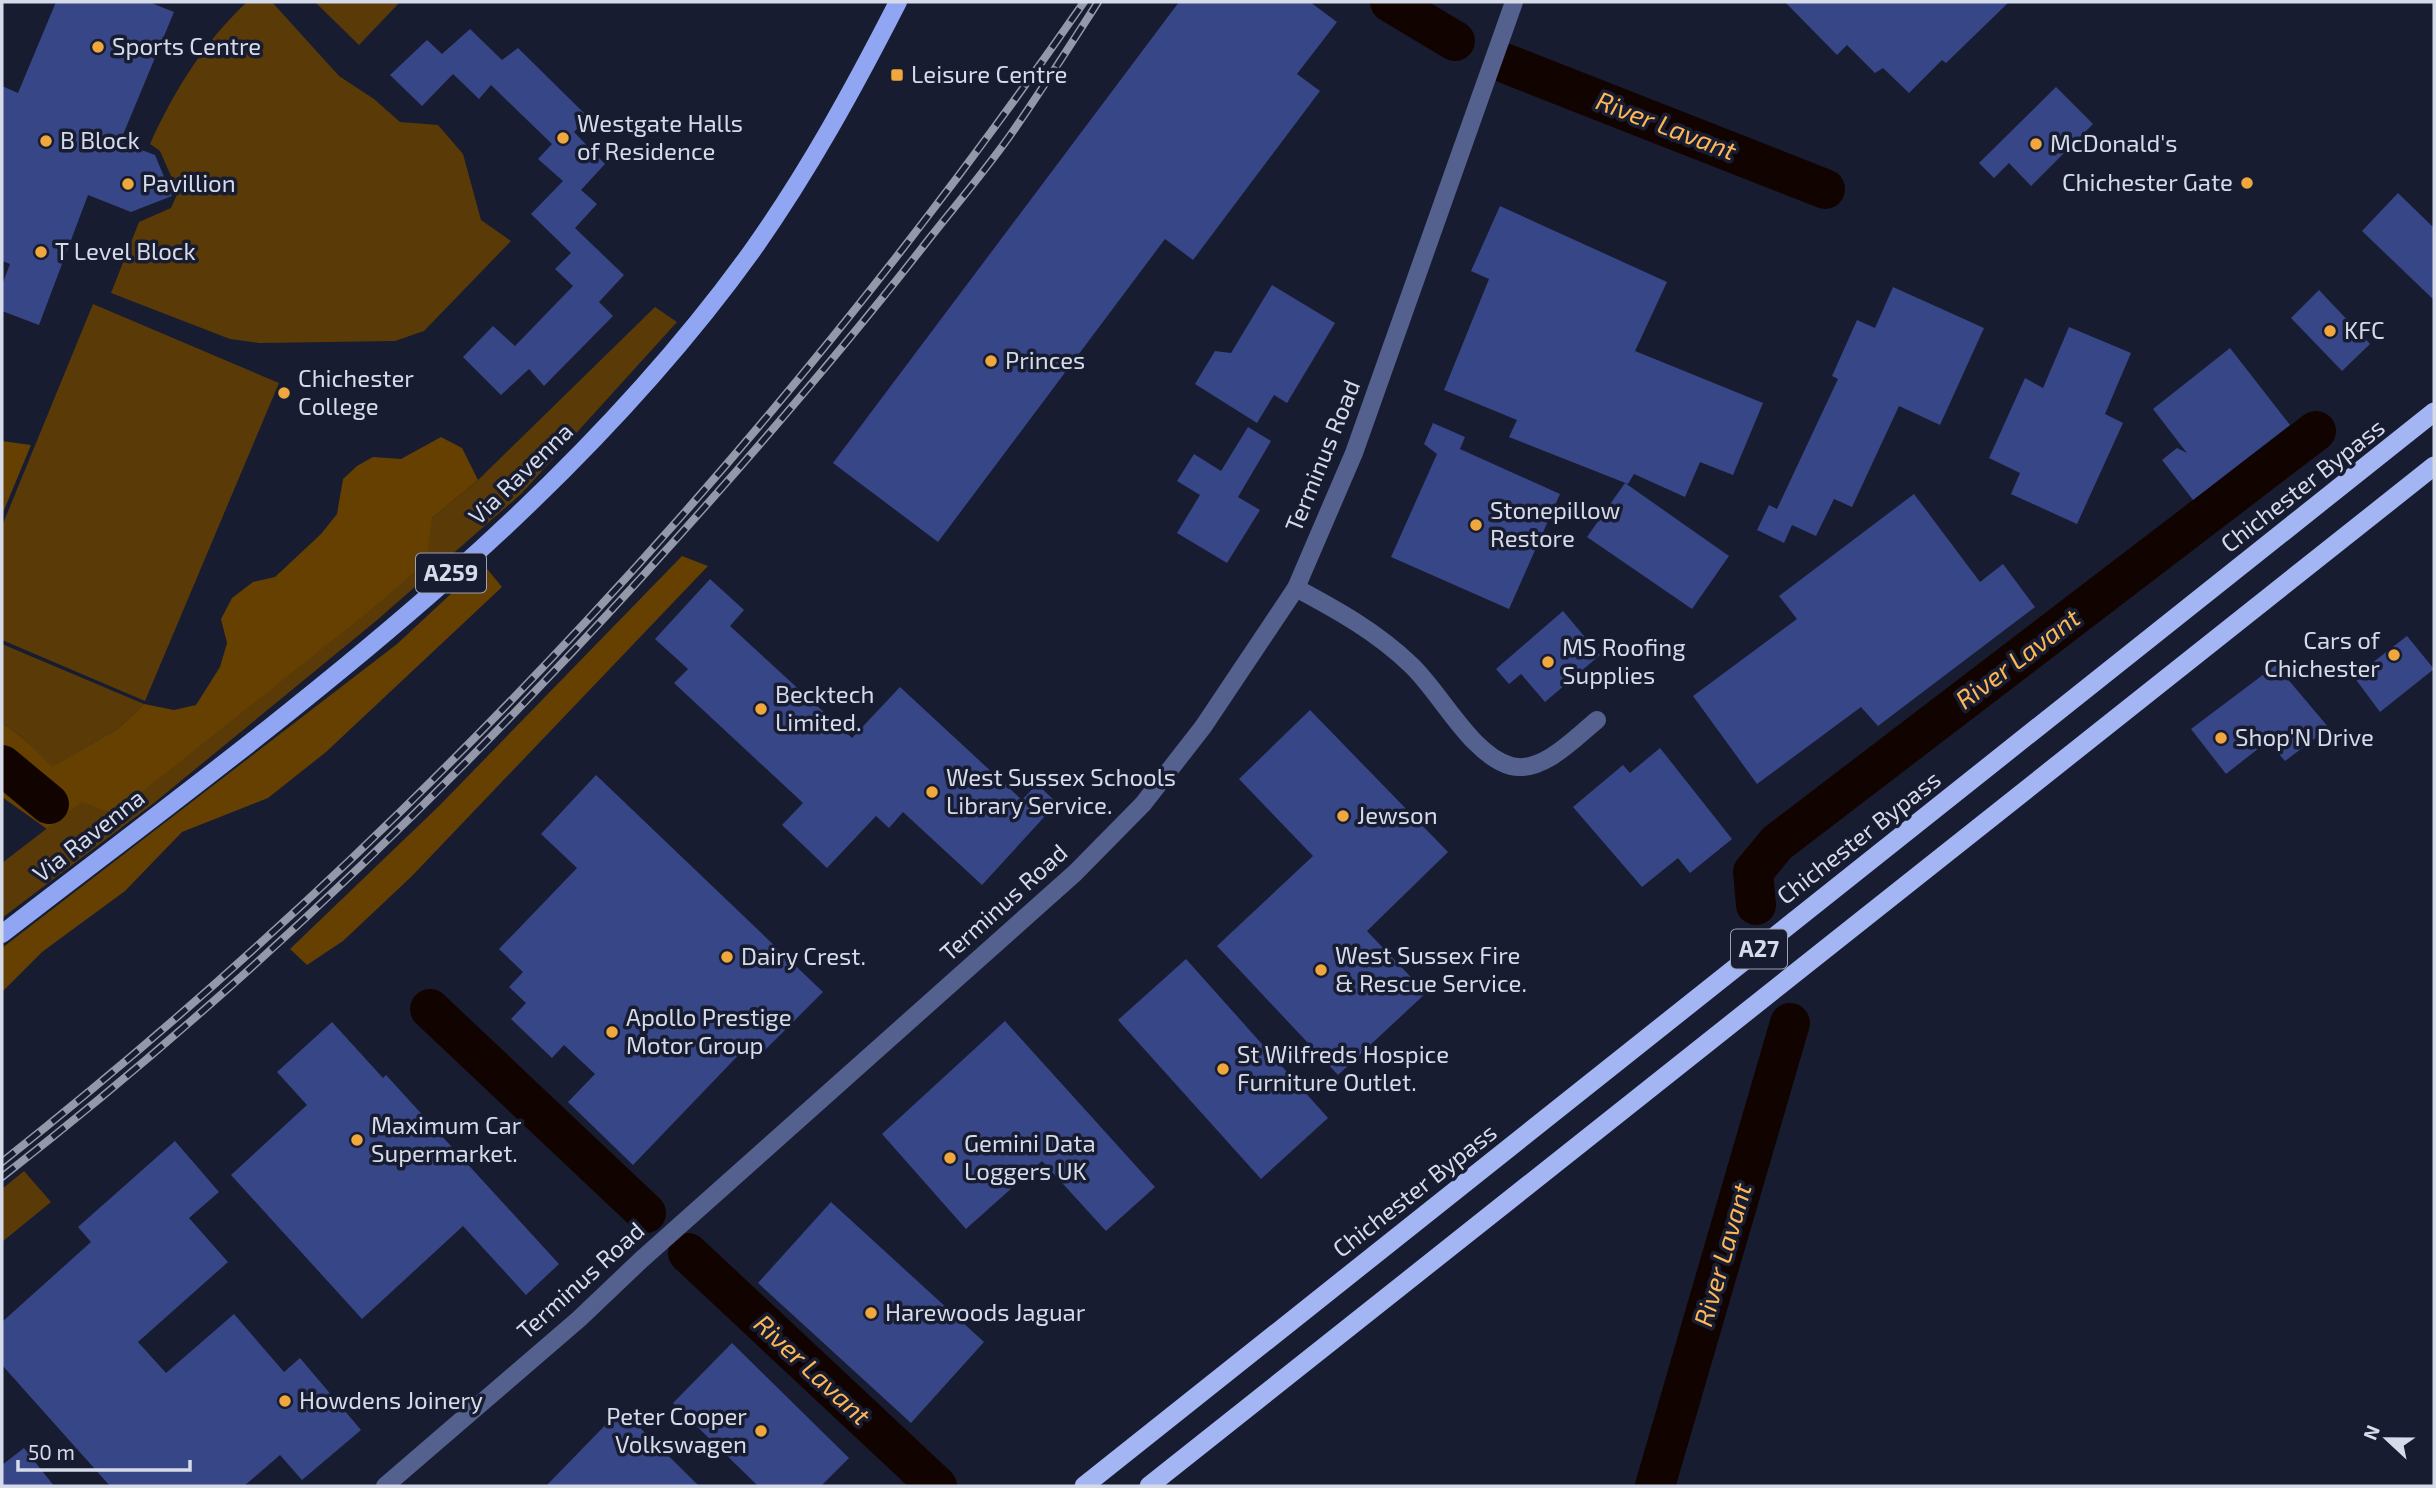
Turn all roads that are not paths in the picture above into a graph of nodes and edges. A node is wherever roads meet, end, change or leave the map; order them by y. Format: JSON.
{"nodes":[{"id":1,"x":898,"y":2,"type":"edge"},
{"id":2,"x":1514,"y":2,"type":"edge"},
{"id":3,"x":2434,"y":412,"type":"edge"},
{"id":4,"x":2434,"y":466,"type":"edge"},
{"id":5,"x":1296,"y":588,"type":"junction"},
{"id":6,"x":1597,"y":720,"type":"dead end"},
{"id":7,"x":2,"y":934,"type":"edge"},
{"id":8,"x":385,"y":1486,"type":"edge"},
{"id":9,"x":1084,"y":1486,"type":"edge"},
{"id":10,"x":1149,"y":1486,"type":"edge"}],
"edges":[{"from":1,"to":7,"type":"main road","name":"Via Ravenna","number":"A259"},
{"from":2,"to":5,"type":"street","name":"Terminus Road"},
{"from":3,"to":9,"type":"highway","name":"Chichester Bypass","number":"A27"},
{"from":4,"to":10,"type":"highway","number":"A27"},
{"from":5,"to":6,"type":"street"},
{"from":5,"to":8,"type":"street","name":"Terminus Road"}]}
